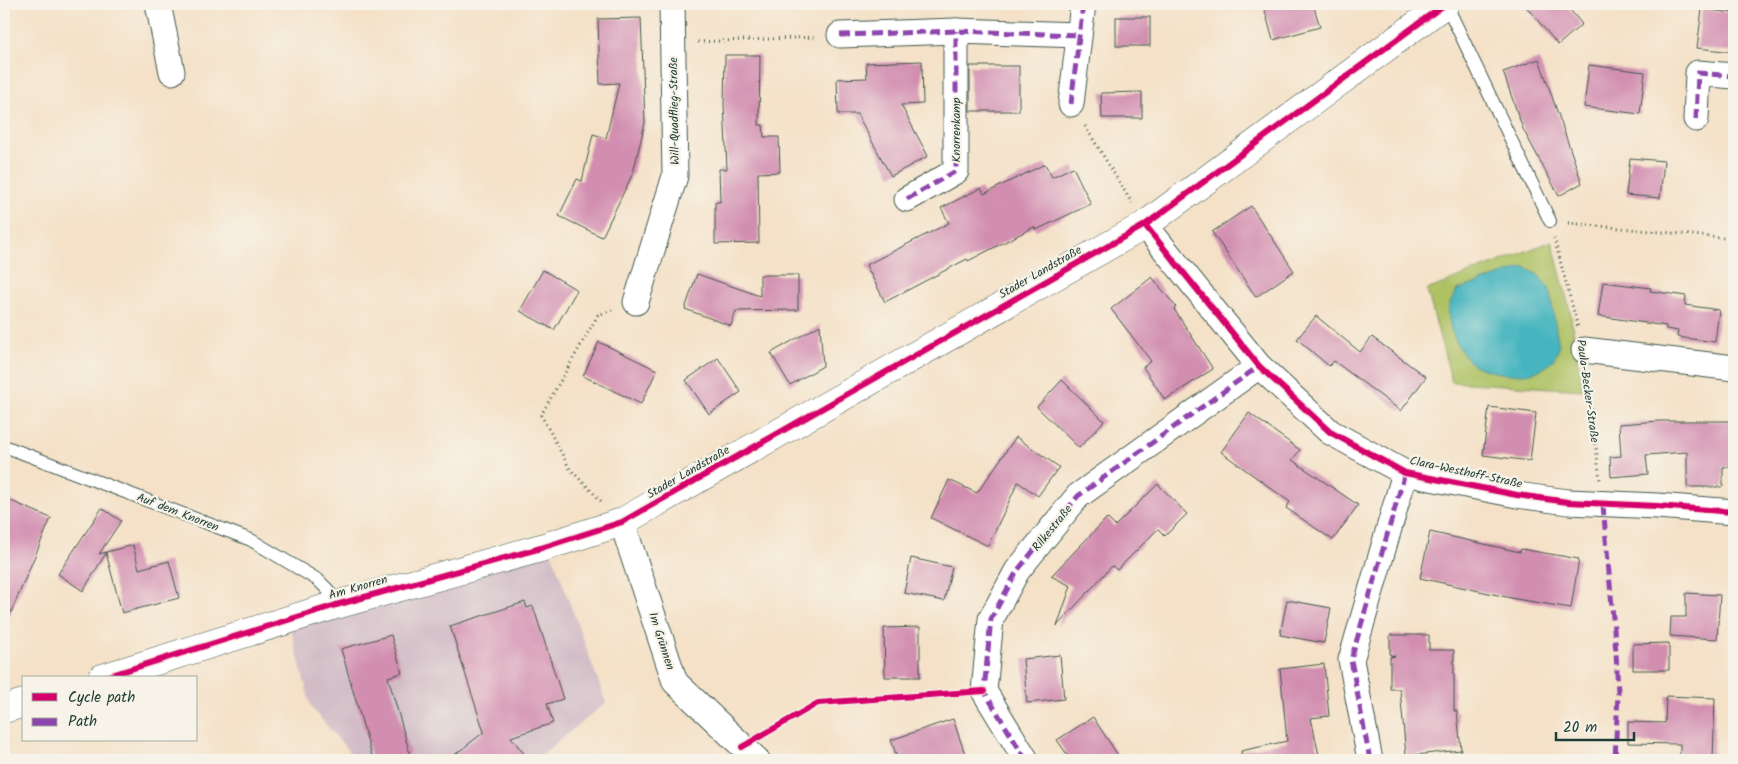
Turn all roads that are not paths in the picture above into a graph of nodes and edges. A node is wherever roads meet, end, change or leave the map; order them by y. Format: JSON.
{"nodes":[{"id":1,"x":158,"y":4,"type":"edge"},
{"id":2,"x":672,"y":4,"type":"edge"},
{"id":3,"x":1083,"y":4,"type":"edge"},
{"id":4,"x":1446,"y":4,"type":"edge"},
{"id":5,"x":956,"y":31,"type":"junction"},
{"id":6,"x":1079,"y":35,"type":"junction"},
{"id":7,"x":840,"y":36,"type":"road end"},
{"id":8,"x":172,"y":72,"type":"dead end"},
{"id":9,"x":1734,"y":76,"type":"edge"},
{"id":10,"x":1071,"y":104,"type":"road end"},
{"id":11,"x":1696,"y":119,"type":"dead end"},
{"id":12,"x":907,"y":200,"type":"dead end"},
{"id":13,"x":1550,"y":221,"type":"road end"},
{"id":14,"x":1145,"y":225,"type":"junction"},
{"id":15,"x":636,"y":302,"type":"road end"},
{"id":16,"x":1584,"y":350,"type":"road end"},
{"id":17,"x":1259,"y":366,"type":"junction"},
{"id":18,"x":1734,"y":368,"type":"edge"},
{"id":19,"x":4,"y":446,"type":"edge"},
{"id":20,"x":1405,"y":472,"type":"junction"},
{"id":21,"x":1734,"y":512,"type":"edge"},
{"id":22,"x":622,"y":522,"type":"junction"},
{"id":23,"x":336,"y":605,"type":"junction"},
{"id":24,"x":108,"y":676,"type":"edge"},
{"id":25,"x":22,"y":704,"type":"edge"},
{"id":26,"x":4,"y":709,"type":"edge"},
{"id":27,"x":757,"y":760,"type":"edge"},
{"id":28,"x":1026,"y":760,"type":"edge"},
{"id":29,"x":1370,"y":760,"type":"edge"}],
"edges":[{"from":1,"to":8,"type":"street"},
{"from":2,"to":15,"type":"street","name":"Will-Quadflieg-Straße"},
{"from":3,"to":6,"type":"street"},
{"from":4,"to":13,"type":"lane"},
{"from":4,"to":14,"type":"street","name":"Stader Landstraße"},
{"from":5,"to":6,"type":"street"},
{"from":5,"to":7,"type":"street"},
{"from":5,"to":12,"type":"street","name":"Knorrenkamp"},
{"from":6,"to":10,"type":"street"},
{"from":9,"to":11,"type":"street"},
{"from":14,"to":17,"type":"street","name":"Clara-Westhoff-Straße"},
{"from":14,"to":22,"type":"street","name":"Stader Landstraße"},
{"from":16,"to":18,"type":"street"},
{"from":17,"to":20,"type":"street","name":"Clara-Westhoff-Straße"},
{"from":17,"to":28,"type":"street","name":"Rilkestraße"},
{"from":19,"to":23,"type":"lane","name":"Auf dem Knorren"},
{"from":20,"to":21,"type":"street","name":"Clara-Westhoff-Straße"},
{"from":20,"to":29,"type":"street"},
{"from":22,"to":23,"type":"street","name":"Am Knorren"},
{"from":22,"to":27,"type":"street","name":"Im Grünnen"},
{"from":23,"to":24,"type":"street","name":"Am Knorren"},
{"from":25,"to":26,"type":"street"}]}
